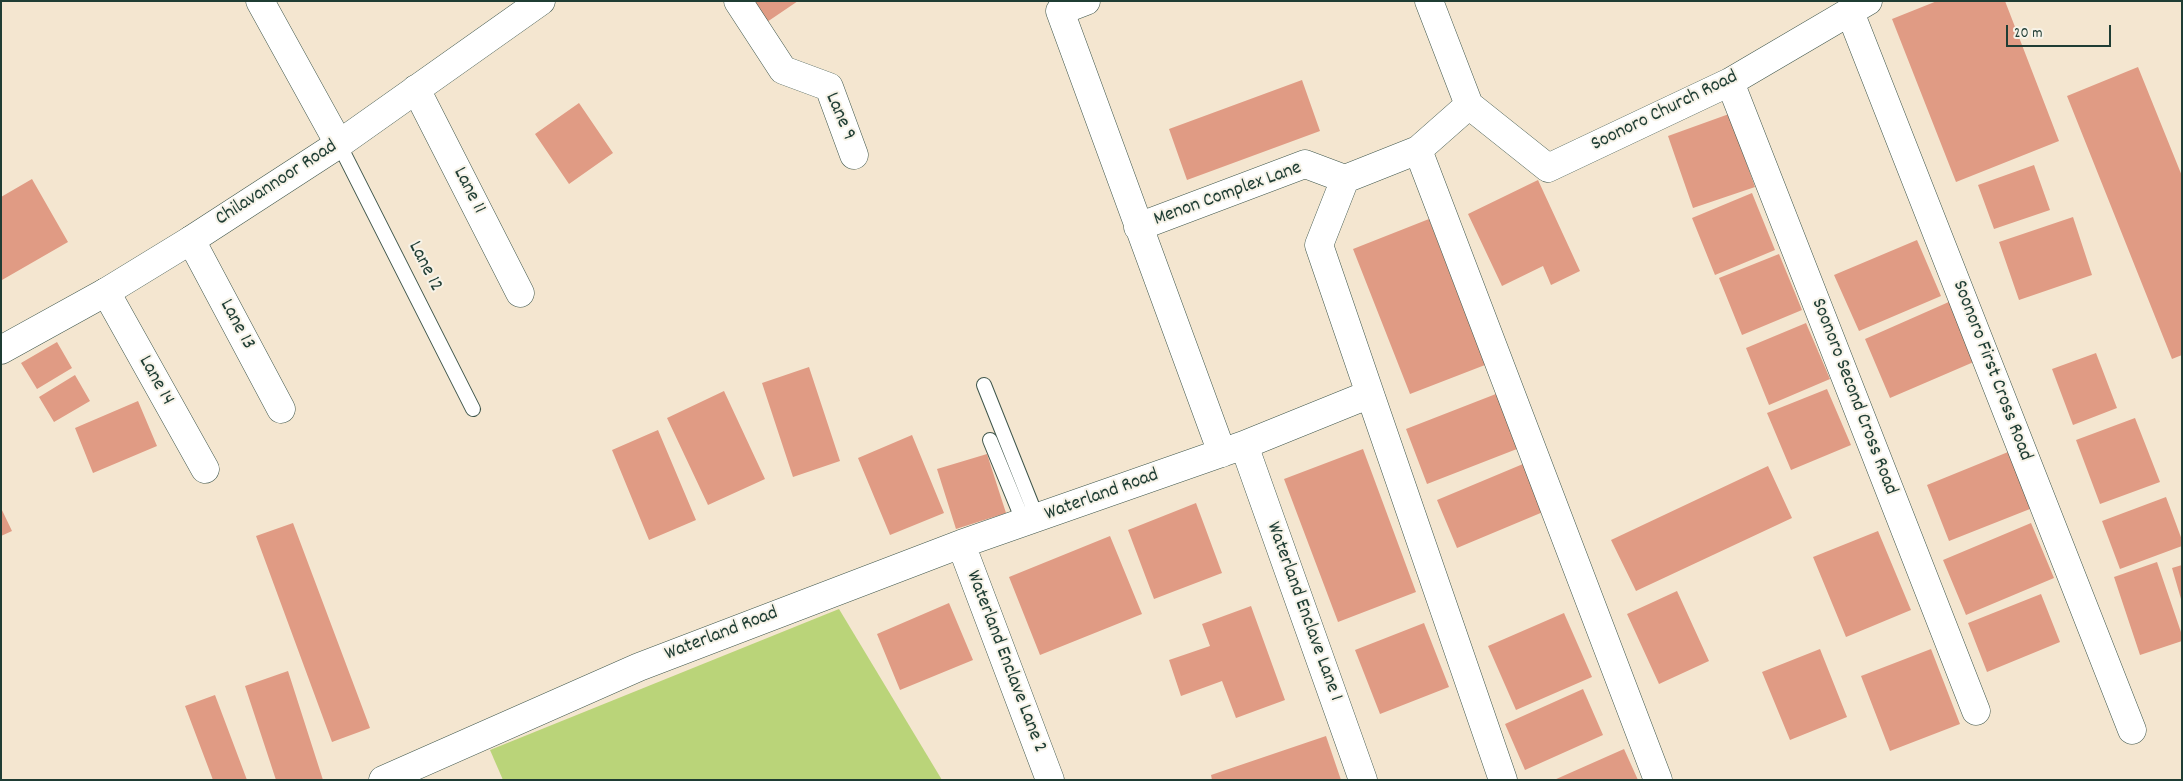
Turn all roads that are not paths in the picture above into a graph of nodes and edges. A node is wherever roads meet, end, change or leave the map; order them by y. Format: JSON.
{"nodes":[{"id":1,"x":260,"y":1,"type":"edge"},
{"id":2,"x":541,"y":1,"type":"edge"},
{"id":3,"x":738,"y":1,"type":"edge"},
{"id":4,"x":1086,"y":1,"type":"edge"},
{"id":5,"x":1429,"y":1,"type":"edge"},
{"id":6,"x":1859,"y":6,"type":"edge"},
{"id":7,"x":1730,"y":82,"type":"junction"},
{"id":8,"x":416,"y":89,"type":"junction"},
{"id":9,"x":1469,"y":105,"type":"junction"},
{"id":10,"x":339,"y":144,"type":"junction"},
{"id":11,"x":1418,"y":150,"type":"junction"},
{"id":12,"x":854,"y":155,"type":"dead end"},
{"id":13,"x":1345,"y":179,"type":"junction"},
{"id":14,"x":1138,"y":227,"type":"junction"},
{"id":15,"x":191,"y":240,"type":"junction"},
{"id":16,"x":106,"y":292,"type":"junction"},
{"id":17,"x":520,"y":292,"type":"dead end"},
{"id":18,"x":1,"y":350,"type":"edge"},
{"id":19,"x":984,"y":385,"type":"dead end"},
{"id":20,"x":1370,"y":394,"type":"junction"},
{"id":21,"x":281,"y":409,"type":"dead end"},
{"id":22,"x":473,"y":409,"type":"dead end"},
{"id":23,"x":990,"y":440,"type":"dead end"},
{"id":24,"x":1233,"y":449,"type":"junction"},
{"id":25,"x":205,"y":469,"type":"dead end"},
{"id":26,"x":1030,"y":521,"type":"junction"},
{"id":27,"x":961,"y":544,"type":"junction"},
{"id":28,"x":1976,"y":711,"type":"dead end"},
{"id":29,"x":2132,"y":730,"type":"dead end"},
{"id":30,"x":383,"y":780,"type":"edge"},
{"id":31,"x":1050,"y":780,"type":"edge"},
{"id":32,"x":1363,"y":780,"type":"edge"},
{"id":33,"x":1503,"y":780,"type":"edge"},
{"id":34,"x":1658,"y":780,"type":"edge"}],
"edges":[{"from":1,"to":10,"type":"street"},
{"from":2,"to":8,"type":"street","name":"Chilavannoor Road"},
{"from":3,"to":12,"type":"street","name":"Lane 9"},
{"from":4,"to":14,"type":"street","name":"Waterland Enclave Lane 1"},
{"from":5,"to":9,"type":"street"},
{"from":6,"to":7,"type":"street","name":"Soonoro Church Road"},
{"from":6,"to":29,"type":"street","name":"Soonoro First Cross Road"},
{"from":7,"to":9,"type":"street","name":"Soonoro Church Road"},
{"from":7,"to":28,"type":"street","name":"Soonoro Second Cross Road"},
{"from":8,"to":10,"type":"street","name":"Chilavannoor Road"},
{"from":8,"to":17,"type":"street","name":"Lane 11"},
{"from":9,"to":11,"type":"street"},
{"from":10,"to":15,"type":"street","name":"Chilavannoor Road"},
{"from":10,"to":22,"type":"lane","name":"Lane 12"},
{"from":11,"to":13,"type":"street"},
{"from":11,"to":34,"type":"street"},
{"from":13,"to":14,"type":"street","name":"Menon Complex Lane"},
{"from":13,"to":20,"type":"street"},
{"from":14,"to":24,"type":"street","name":"Waterland Enclave Lane 1"},
{"from":15,"to":16,"type":"street","name":"Chilavannoor Road"},
{"from":15,"to":21,"type":"street","name":"Lane 13"},
{"from":16,"to":18,"type":"street","name":"Chilavannoor Road"},
{"from":16,"to":25,"type":"street","name":"Lane 14"},
{"from":19,"to":26,"type":"lane"},
{"from":20,"to":24,"type":"street","name":"Waterland Road"},
{"from":20,"to":33,"type":"street"},
{"from":23,"to":26,"type":"lane"},
{"from":24,"to":26,"type":"street","name":"Waterland Road"},
{"from":24,"to":32,"type":"street","name":"Waterland Enclave Lane 1"},
{"from":26,"to":27,"type":"street","name":"Waterland Road"},
{"from":27,"to":30,"type":"street","name":"Waterland Road"},
{"from":27,"to":31,"type":"street","name":"Waterland Enclave Lane 2"}]}
